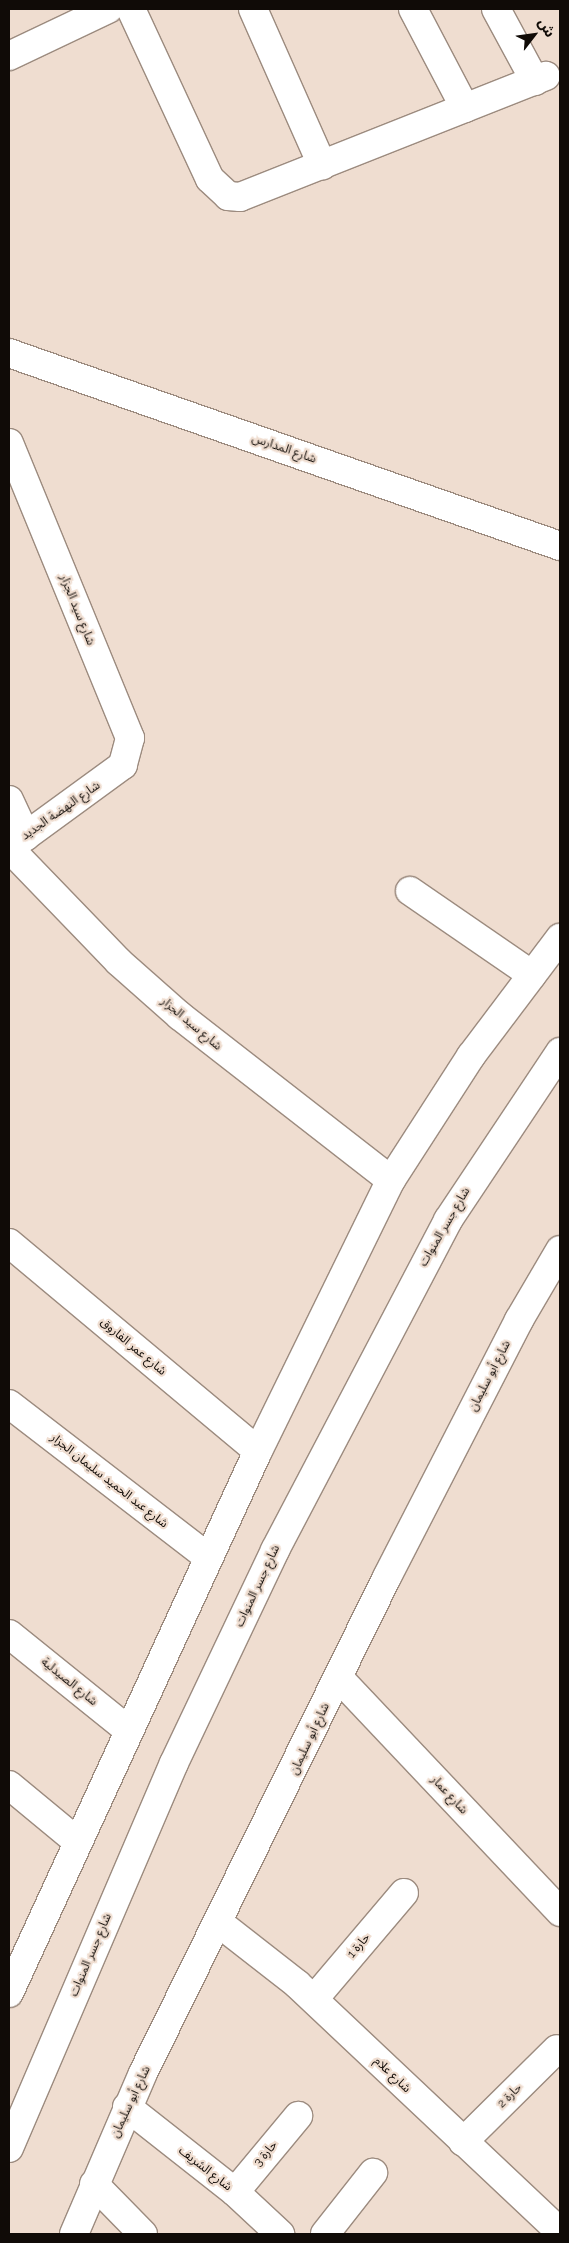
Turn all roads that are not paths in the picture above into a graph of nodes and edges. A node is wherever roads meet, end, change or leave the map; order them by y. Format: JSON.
{"nodes":[{"id":1,"x":108,"y":9,"type":"edge"},
{"id":2,"x":131,"y":9,"type":"edge"},
{"id":3,"x":253,"y":9,"type":"edge"},
{"id":4,"x":413,"y":9,"type":"edge"},
{"id":5,"x":496,"y":9,"type":"edge"},
{"id":6,"x":9,"y":56,"type":"edge"},
{"id":7,"x":465,"y":108,"type":"junction"},
{"id":8,"x":322,"y":165,"type":"junction"},
{"id":9,"x":9,"y":353,"type":"edge"},
{"id":10,"x":9,"y":443,"type":"edge"},
{"id":11,"x":560,"y":546,"type":"edge"},
{"id":12,"x":113,"y":774,"type":"joint"},
{"id":13,"x":9,"y":800,"type":"edge"},
{"id":14,"x":14,"y":844,"type":"edge"},
{"id":15,"x":410,"y":891,"type":"dead end"},
{"id":16,"x":560,"y":938,"type":"edge"},
{"id":17,"x":532,"y":975,"type":"junction"},
{"id":18,"x":560,"y":1052,"type":"edge"},
{"id":19,"x":391,"y":1180,"type":"junction"},
{"id":20,"x":9,"y":1243,"type":"edge"},
{"id":21,"x":560,"y":1250,"type":"edge"},
{"id":22,"x":9,"y":1404,"type":"edge"},
{"id":23,"x":258,"y":1451,"type":"junction"},
{"id":24,"x":208,"y":1558,"type":"junction"},
{"id":25,"x":9,"y":1634,"type":"edge"},
{"id":26,"x":339,"y":1678,"type":"junction"},
{"id":27,"x":129,"y":1731,"type":"junction"},
{"id":28,"x":9,"y":1785,"type":"edge"},
{"id":29,"x":78,"y":1842,"type":"junction"},
{"id":30,"x":404,"y":1893,"type":"dead end"},
{"id":31,"x":560,"y":1912,"type":"edge"},
{"id":32,"x":219,"y":1923,"type":"junction"},
{"id":33,"x":9,"y":1993,"type":"edge"},
{"id":34,"x":314,"y":1999,"type":"junction"},
{"id":35,"x":557,"y":2049,"type":"dead end"},
{"id":36,"x":127,"y":2107,"type":"junction"},
{"id":37,"x":298,"y":2116,"type":"dead end"},
{"id":38,"x":463,"y":2142,"type":"junction"},
{"id":39,"x":9,"y":2148,"type":"edge"},
{"id":40,"x":373,"y":2173,"type":"dead end"},
{"id":41,"x":94,"y":2184,"type":"junction"},
{"id":42,"x":235,"y":2192,"type":"junction"},
{"id":43,"x":558,"y":2224,"type":"edge"},
{"id":44,"x":74,"y":2234,"type":"edge"},
{"id":45,"x":143,"y":2234,"type":"edge"},
{"id":46,"x":280,"y":2234,"type":"edge"},
{"id":47,"x":325,"y":2234,"type":"edge"}],
"edges":[{"from":1,"to":6,"type":"street"},
{"from":2,"to":8,"type":"street"},
{"from":3,"to":8,"type":"street"},
{"from":4,"to":7,"type":"street"},
{"from":5,"to":7,"type":"street"},
{"from":7,"to":8,"type":"street"},
{"from":9,"to":11,"type":"street","name":"شارع المدارس"},
{"from":10,"to":12,"type":"street","name":"شارع سيد الجزار"},
{"from":12,"to":14,"type":"street","name":"شارع النهضة الجديد"},
{"from":13,"to":14,"type":"street","name":"شارع سيد الجزار"},
{"from":14,"to":19,"type":"street","name":"شارع سيد الجزار"},
{"from":15,"to":17,"type":"street"},
{"from":16,"to":17,"type":"street"},
{"from":17,"to":19,"type":"street"},
{"from":18,"to":39,"type":"street","name":"شارع جسر المنوات"},
{"from":19,"to":23,"type":"street"},
{"from":20,"to":23,"type":"street","name":"شارع عمر الفاروق"},
{"from":21,"to":26,"type":"street","name":"شارع أبو سليمان"},
{"from":22,"to":24,"type":"street","name":"شارع عبد الحميد سليمان الجزار"},
{"from":23,"to":24,"type":"street"},
{"from":24,"to":27,"type":"street"},
{"from":25,"to":27,"type":"street","name":"شارع الصيدلية"},
{"from":26,"to":31,"type":"street","name":"شارع عمار"},
{"from":26,"to":32,"type":"street","name":"شارع أبو سليمان"},
{"from":27,"to":29,"type":"street"},
{"from":28,"to":29,"type":"street"},
{"from":29,"to":33,"type":"street"},
{"from":30,"to":34,"type":"street","name":"حارة 1"},
{"from":32,"to":34,"type":"street","name":"شارع علام"},
{"from":32,"to":36,"type":"street","name":"شارع أبو سليمان"},
{"from":34,"to":38,"type":"street","name":"شارع علام"},
{"from":35,"to":38,"type":"street","name":"حارة 2"},
{"from":36,"to":41,"type":"street","name":"شارع أبو سليمان"},
{"from":36,"to":42,"type":"street","name":"شارع الشريف"},
{"from":37,"to":42,"type":"street","name":"حارة 3"},
{"from":38,"to":43,"type":"street","name":"شارع علام"},
{"from":40,"to":47,"type":"street"},
{"from":41,"to":44,"type":"street","name":"شارع أبو سليمان"},
{"from":41,"to":45,"type":"street"},
{"from":42,"to":46,"type":"street","name":"شارع الشريف"}]}
